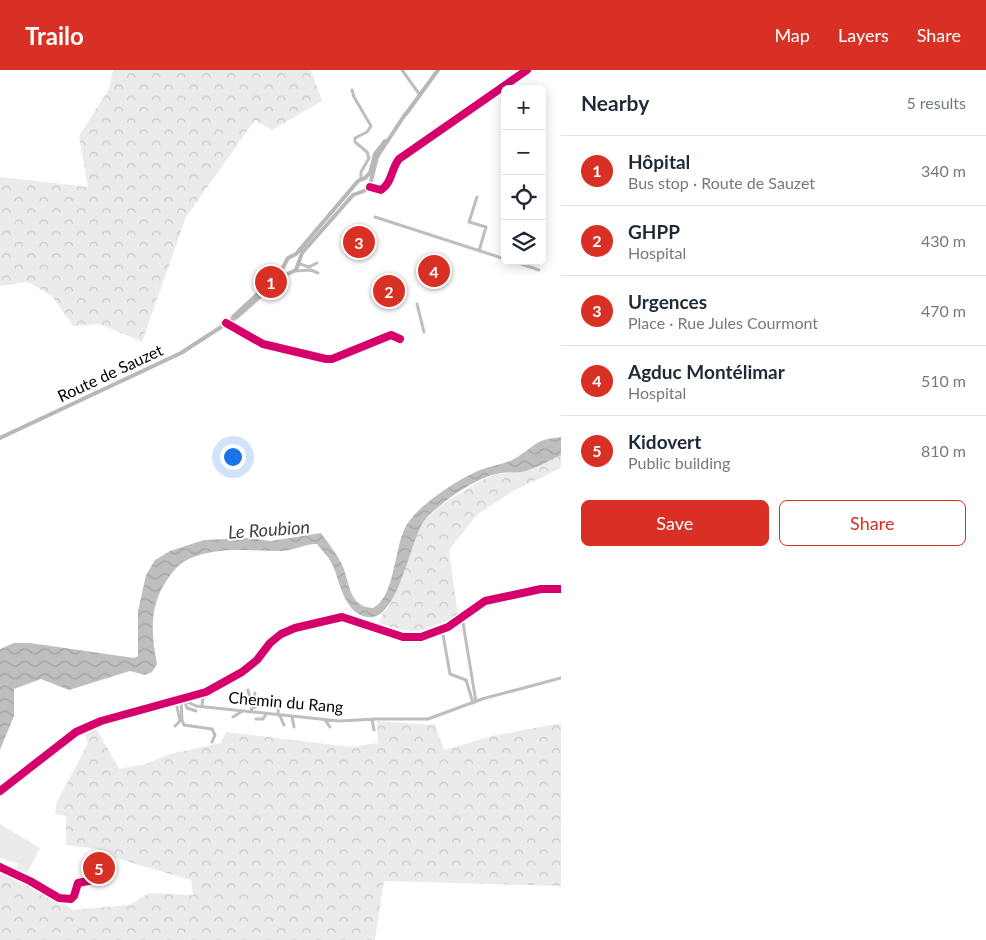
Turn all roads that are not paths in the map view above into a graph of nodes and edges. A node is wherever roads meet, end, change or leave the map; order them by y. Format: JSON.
{"nodes":[{"id":1,"x":402,"y":70,"type":"edge"},
{"id":2,"x":438,"y":70,"type":"edge"},
{"id":3,"x":526,"y":70,"type":"edge"},
{"id":4,"x":352,"y":90,"type":"dead end"},
{"id":5,"x":420,"y":95,"type":"junction"},
{"id":6,"x":406,"y":113,"type":"junction"},
{"id":7,"x":363,"y":179,"type":"junction"},
{"id":8,"x":356,"y":185,"type":"junction"},
{"id":9,"x":370,"y":185,"type":"junction"},
{"id":10,"x":359,"y":192,"type":"junction"},
{"id":11,"x":477,"y":197,"type":"dead end"},
{"id":12,"x":375,"y":217,"type":"dead end"},
{"id":13,"x":479,"y":251,"type":"junction"},
{"id":14,"x":294,"y":256,"type":"junction"},
{"id":15,"x":501,"y":258,"type":"edge"},
{"id":16,"x":300,"y":262,"type":"junction"},
{"id":17,"x":317,"y":263,"type":"dead end"},
{"id":18,"x":524,"y":265,"type":"edge"},
{"id":19,"x":285,"y":267,"type":"junction"},
{"id":20,"x":539,"y":270,"type":"dead end"},
{"id":21,"x":292,"y":272,"type":"junction"},
{"id":22,"x":318,"y":273,"type":"dead end"},
{"id":23,"x":417,"y":304,"type":"dead end"},
{"id":24,"x":226,"y":323,"type":"junction"},
{"id":25,"x":424,"y":332,"type":"dead end"},
{"id":26,"x":400,"y":339,"type":"dead end"},
{"id":27,"x":0,"y":438,"type":"edge"},
{"id":28,"x":561,"y":589,"type":"edge"},
{"id":29,"x":462,"y":617,"type":"junction"},
{"id":30,"x":442,"y":629,"type":"junction"},
{"id":31,"x":561,"y":678,"type":"edge"},
{"id":32,"x":248,"y":690,"type":"dead end"},
{"id":33,"x":255,"y":692,"type":"dead end"},
{"id":34,"x":208,"y":696,"type":"dead end"},
{"id":35,"x":278,"y":698,"type":"dead end"},
{"id":36,"x":181,"y":701,"type":"junction"},
{"id":37,"x":474,"y":702,"type":"junction"},
{"id":38,"x":259,"y":705,"type":"dead end"},
{"id":39,"x":201,"y":707,"type":"junction"},
{"id":40,"x":252,"y":709,"type":"junction"},
{"id":41,"x":196,"y":711,"type":"dead end"},
{"id":42,"x":241,"y":711,"type":"junction"},
{"id":43,"x":266,"y":714,"type":"junction"},
{"id":44,"x":279,"y":715,"type":"junction"},
{"id":45,"x":292,"y":717,"type":"junction"},
{"id":46,"x":233,"y":718,"type":"dead end"},
{"id":47,"x":256,"y":719,"type":"dead end"},
{"id":48,"x":372,"y":719,"type":"junction"},
{"id":49,"x":325,"y":720,"type":"junction"},
{"id":50,"x":284,"y":725,"type":"dead end"},
{"id":51,"x":175,"y":726,"type":"dead end"},
{"id":52,"x":294,"y":727,"type":"dead end"},
{"id":53,"x":330,"y":727,"type":"dead end"},
{"id":54,"x":374,"y":730,"type":"dead end"},
{"id":55,"x":212,"y":742,"type":"dead end"},
{"id":56,"x":0,"y":791,"type":"edge"},
{"id":57,"x":104,"y":867,"type":"dead end"},
{"id":58,"x":0,"y":868,"type":"edge"}],
"edges":[{"from":1,"to":5,"type":"street"},
{"from":2,"to":5,"type":"main road"},
{"from":3,"to":9,"type":"main road"},
{"from":4,"to":7,"type":"street"},
{"from":5,"to":6,"type":"main road"},
{"from":6,"to":7,"type":"main road"},
{"from":6,"to":9,"type":"main road"},
{"from":7,"to":8,"type":"main road"},
{"from":7,"to":9,"type":"main road"},
{"from":8,"to":10,"type":"main road"},
{"from":8,"to":14,"type":"main road"},
{"from":9,"to":10,"type":"main road"},
{"from":10,"to":16,"type":"main road"},
{"from":11,"to":13,"type":"street"},
{"from":12,"to":13,"type":"street"},
{"from":13,"to":15,"type":"street"},
{"from":14,"to":16,"type":"main road"},
{"from":14,"to":19,"type":"main road","name":"Route de Sauzet"},
{"from":16,"to":17,"type":"street"},
{"from":16,"to":21,"type":"main road","name":"Route de Sauzet"},
{"from":18,"to":20,"type":"street"},
{"from":19,"to":21,"type":"main road"},
{"from":19,"to":24,"type":"main road","name":"Route de Sauzet"},
{"from":21,"to":22,"type":"street"},
{"from":21,"to":24,"type":"main road","name":"Route de Sauzet"},
{"from":23,"to":25,"type":"street"},
{"from":24,"to":26,"type":"street"},
{"from":24,"to":27,"type":"main road","name":"Route de Sauzet"},
{"from":28,"to":29,"type":"main road"},
{"from":29,"to":30,"type":"main road"},
{"from":29,"to":37,"type":"street"},
{"from":30,"to":36,"type":"main road"},
{"from":30,"to":37,"type":"street"},
{"from":31,"to":37,"type":"street","name":"Chemin du Rang"},
{"from":32,"to":40,"type":"street"},
{"from":33,"to":40,"type":"street"},
{"from":34,"to":39,"type":"street"},
{"from":35,"to":44,"type":"street"},
{"from":36,"to":39,"type":"street","name":"Chemin du Rang"},
{"from":36,"to":41,"type":"street"},
{"from":36,"to":51,"type":"street"},
{"from":36,"to":55,"type":"street"},
{"from":36,"to":56,"type":"main road"},
{"from":37,"to":48,"type":"street","name":"Chemin du Rang"},
{"from":38,"to":40,"type":"street"},
{"from":39,"to":42,"type":"street","name":"Chemin du Rang"},
{"from":40,"to":42,"type":"street","name":"Chemin du Rang"},
{"from":40,"to":43,"type":"street","name":"Chemin du Rang"},
{"from":42,"to":46,"type":"street"},
{"from":43,"to":44,"type":"street","name":"Chemin du Rang"},
{"from":43,"to":47,"type":"street"},
{"from":44,"to":45,"type":"street","name":"Chemin du Rang"},
{"from":44,"to":50,"type":"street"},
{"from":45,"to":49,"type":"street","name":"Chemin du Rang"},
{"from":45,"to":52,"type":"street"},
{"from":48,"to":49,"type":"street","name":"Chemin du Rang"},
{"from":48,"to":54,"type":"street"},
{"from":49,"to":53,"type":"street"},
{"from":57,"to":58,"type":"street"}]}
